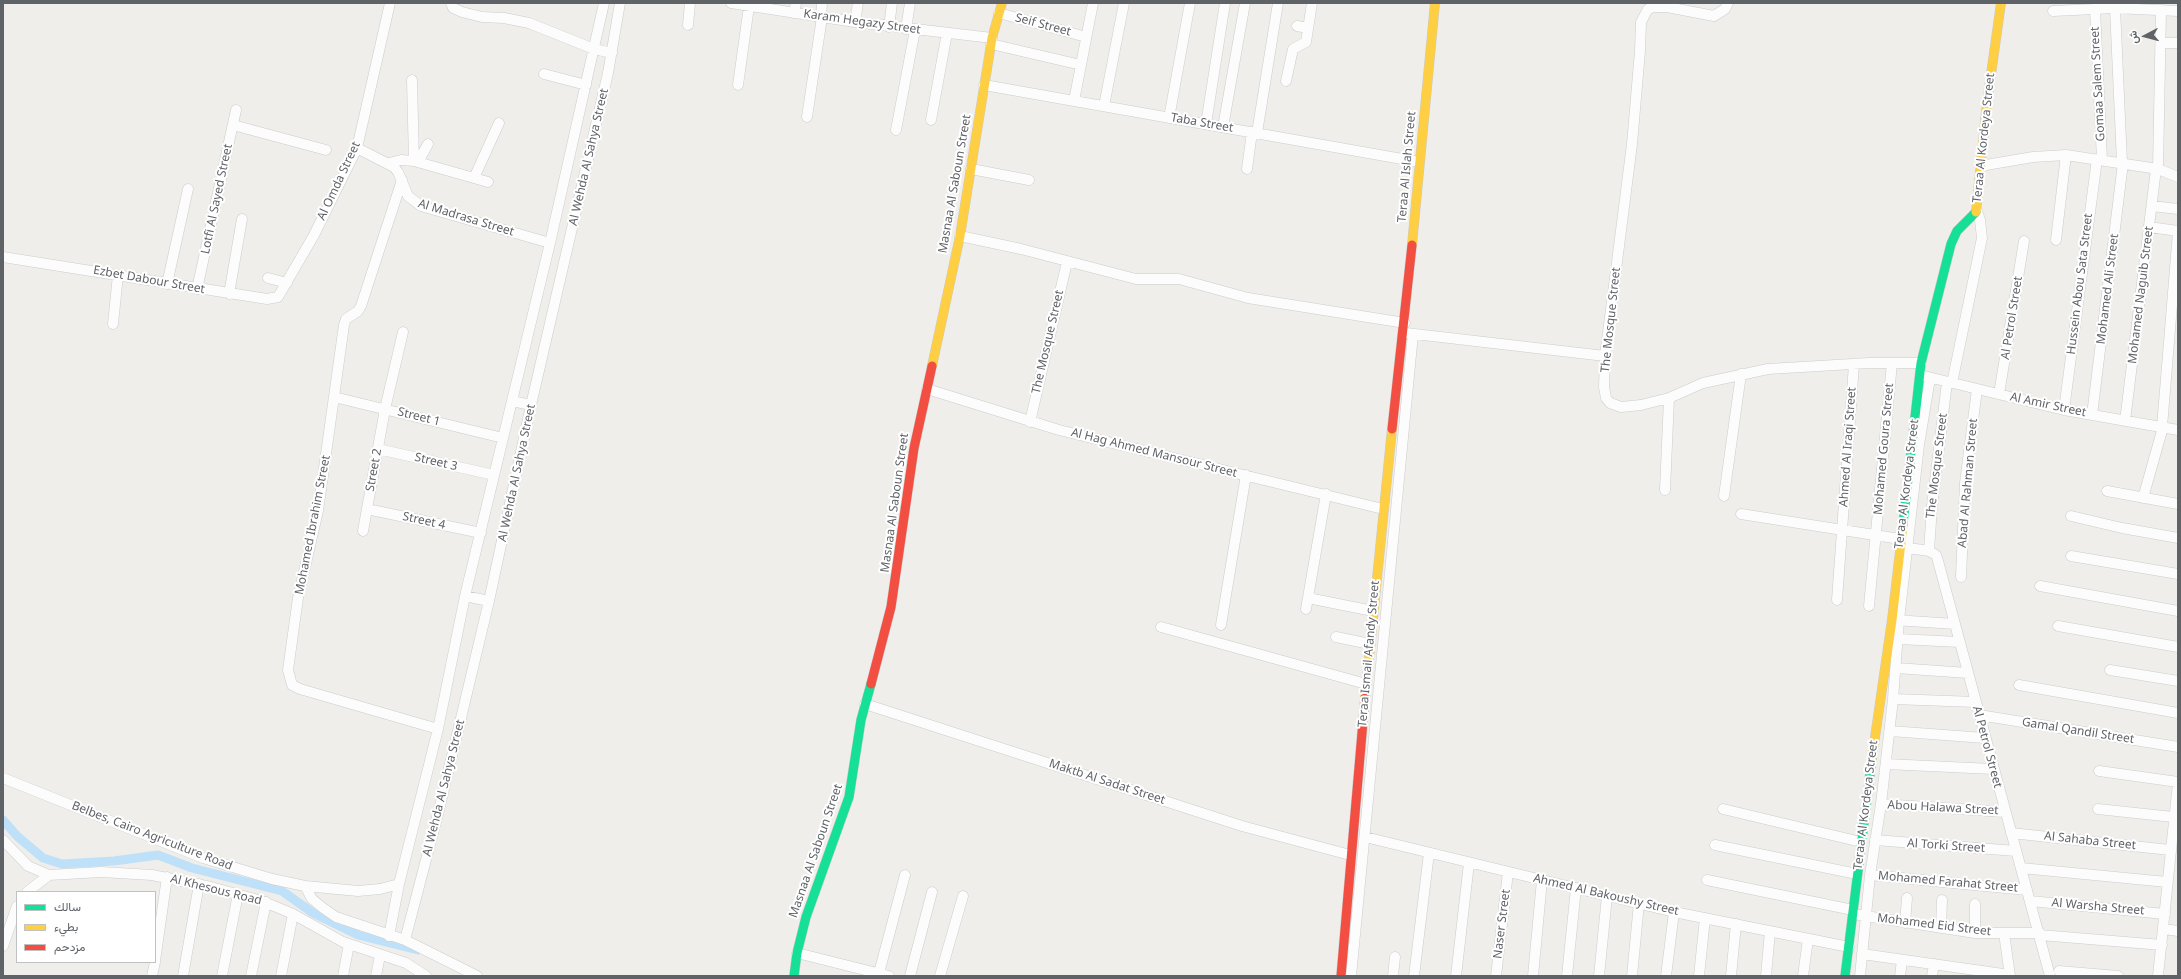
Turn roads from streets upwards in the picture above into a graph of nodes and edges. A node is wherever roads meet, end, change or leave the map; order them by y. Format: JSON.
{"nodes":[{"id":1,"x":390,"y":3,"type":"edge"},
{"id":2,"x":451,"y":3,"type":"edge"},
{"id":3,"x":620,"y":3,"type":"edge"},
{"id":4,"x":690,"y":3,"type":"edge"},
{"id":5,"x":732,"y":3,"type":"edge"},
{"id":6,"x":822,"y":3,"type":"edge"},
{"id":7,"x":858,"y":3,"type":"edge"},
{"id":8,"x":892,"y":3,"type":"edge"},
{"id":9,"x":910,"y":3,"type":"edge"},
{"id":10,"x":1002,"y":3,"type":"edge"},
{"id":11,"x":1093,"y":3,"type":"edge"},
{"id":12,"x":1124,"y":3,"type":"edge"},
{"id":13,"x":1190,"y":3,"type":"edge"},
{"id":14,"x":1225,"y":3,"type":"edge"},
{"id":15,"x":1245,"y":3,"type":"edge"},
{"id":16,"x":1278,"y":3,"type":"edge"},
{"id":17,"x":1312,"y":3,"type":"edge"},
{"id":18,"x":1435,"y":3,"type":"edge"},
{"id":19,"x":1728,"y":3,"type":"edge"},
{"id":20,"x":2001,"y":3,"type":"edge"},
{"id":21,"x":602,"y":4,"type":"edge"},
{"id":22,"x":760,"y":5,"type":"edge"},
{"id":23,"x":749,"y":6,"type":"junction"},
{"id":24,"x":795,"y":8,"type":"edge"},
{"id":25,"x":2115,"y":8,"type":"junction"},
{"id":26,"x":2095,"y":9,"type":"junction"},
{"id":27,"x":2053,"y":10,"type":"dead end"},
{"id":28,"x":2161,"y":10,"type":"junction"},
{"id":29,"x":2178,"y":11,"type":"edge"},
{"id":30,"x":999,"y":14,"type":"junction"},
{"id":31,"x":821,"y":17,"type":"junction"},
{"id":32,"x":856,"y":22,"type":"junction"},
{"id":33,"x":688,"y":25,"type":"dead end"},
{"id":34,"x":889,"y":26,"type":"junction"},
{"id":35,"x":1297,"y":26,"type":"dead end"},
{"id":36,"x":1308,"y":28,"type":"junction"},
{"id":37,"x":910,"y":29,"type":"junction"},
{"id":38,"x":947,"y":33,"type":"junction"},
{"id":39,"x":1086,"y":37,"type":"junction"},
{"id":40,"x":992,"y":41,"type":"junction"},
{"id":41,"x":2161,"y":43,"type":"junction"},
{"id":42,"x":2178,"y":43,"type":"edge"},
{"id":43,"x":594,"y":49,"type":"junction"},
{"id":44,"x":612,"y":53,"type":"junction"},
{"id":45,"x":1081,"y":65,"type":"junction"},
{"id":46,"x":544,"y":74,"type":"dead end"},
{"id":47,"x":412,"y":80,"type":"dead end"},
{"id":48,"x":1286,"y":81,"type":"dead end"},
{"id":49,"x":984,"y":84,"type":"junction"},
{"id":50,"x":586,"y":85,"type":"junction"},
{"id":51,"x":738,"y":85,"type":"dead end"},
{"id":52,"x":1074,"y":101,"type":"junction"},
{"id":53,"x":1104,"y":106,"type":"junction"},
{"id":54,"x":236,"y":110,"type":"dead end"},
{"id":55,"x":807,"y":117,"type":"dead end"},
{"id":56,"x":1169,"y":118,"type":"junction"},
{"id":57,"x":931,"y":120,"type":"dead end"},
{"id":58,"x":499,"y":123,"type":"dead end"},
{"id":59,"x":1206,"y":124,"type":"junction"},
{"id":60,"x":233,"y":125,"type":"junction"},
{"id":61,"x":1223,"y":127,"type":"junction"},
{"id":62,"x":896,"y":130,"type":"dead end"},
{"id":63,"x":1255,"y":133,"type":"junction"},
{"id":64,"x":428,"y":144,"type":"dead end"},
{"id":65,"x":357,"y":148,"type":"junction"},
{"id":66,"x":326,"y":150,"type":"dead end"},
{"id":67,"x":2066,"y":155,"type":"junction"},
{"id":68,"x":2099,"y":159,"type":"junction"},
{"id":69,"x":416,"y":161,"type":"junction"},
{"id":70,"x":1419,"y":162,"type":"junction"},
{"id":71,"x":2123,"y":162,"type":"junction"},
{"id":72,"x":389,"y":164,"type":"junction"},
{"id":73,"x":1980,"y":166,"type":"junction"},
{"id":74,"x":971,"y":169,"type":"junction"},
{"id":75,"x":1247,"y":169,"type":"dead end"},
{"id":76,"x":2157,"y":169,"type":"junction"},
{"id":77,"x":2178,"y":177,"type":"edge"},
{"id":78,"x":474,"y":178,"type":"junction"},
{"id":79,"x":402,"y":180,"type":"junction"},
{"id":80,"x":1029,"y":180,"type":"dead end"},
{"id":81,"x":488,"y":182,"type":"dead end"},
{"id":82,"x":188,"y":189,"type":"dead end"},
{"id":83,"x":2152,"y":206,"type":"junction"},
{"id":84,"x":2178,"y":209,"type":"edge"},
{"id":85,"x":1977,"y":211,"type":"junction"},
{"id":86,"x":242,"y":219,"type":"dead end"},
{"id":87,"x":2149,"y":228,"type":"junction"},
{"id":88,"x":2178,"y":232,"type":"edge"},
{"id":89,"x":960,"y":236,"type":"junction"},
{"id":90,"x":2056,"y":240,"type":"dead end"},
{"id":91,"x":2024,"y":241,"type":"dead end"},
{"id":92,"x":550,"y":243,"type":"junction"},
{"id":93,"x":3,"y":257,"type":"edge"},
{"id":94,"x":1067,"y":262,"type":"junction"},
{"id":95,"x":118,"y":275,"type":"junction"},
{"id":96,"x":268,"y":278,"type":"dead end"},
{"id":97,"x":287,"y":283,"type":"junction"},
{"id":98,"x":167,"y":284,"type":"junction"},
{"id":99,"x":197,"y":289,"type":"junction"},
{"id":100,"x":229,"y":294,"type":"junction"},
{"id":101,"x":2175,"y":295,"type":"edge"},
{"id":102,"x":113,"y":324,"type":"dead end"},
{"id":103,"x":1407,"y":330,"type":"junction"},
{"id":104,"x":403,"y":332,"type":"dead end"},
{"id":105,"x":1605,"y":356,"type":"junction"},
{"id":106,"x":1892,"y":363,"type":"junction"},
{"id":107,"x":1921,"y":363,"type":"junction"},
{"id":108,"x":1854,"y":364,"type":"junction"},
{"id":109,"x":1742,"y":374,"type":"junction"},
{"id":110,"x":1920,"y":375,"type":"junction"},
{"id":111,"x":1930,"y":378,"type":"junction"},
{"id":112,"x":1950,"y":383,"type":"junction"},
{"id":113,"x":927,"y":389,"type":"junction"},
{"id":114,"x":1977,"y":389,"type":"junction"},
{"id":115,"x":1999,"y":394,"type":"junction"},
{"id":116,"x":334,"y":397,"type":"junction"},
{"id":117,"x":1670,"y":398,"type":"junction"},
{"id":118,"x":512,"y":401,"type":"junction"},
{"id":119,"x":531,"y":405,"type":"junction"},
{"id":120,"x":385,"y":409,"type":"junction"},
{"id":121,"x":2064,"y":410,"type":"junction"},
{"id":122,"x":2092,"y":415,"type":"junction"},
{"id":123,"x":2125,"y":421,"type":"junction"},
{"id":124,"x":1030,"y":422,"type":"junction"},
{"id":125,"x":2162,"y":427,"type":"junction"},
{"id":126,"x":2178,"y":430,"type":"edge"},
{"id":127,"x":504,"y":438,"type":"junction"},
{"id":128,"x":378,"y":449,"type":"junction"},
{"id":129,"x":494,"y":475,"type":"junction"},
{"id":130,"x":1246,"y":475,"type":"junction"},
{"id":131,"x":1665,"y":490,"type":"dead end"},
{"id":132,"x":2107,"y":491,"type":"dead end"},
{"id":133,"x":1326,"y":494,"type":"junction"},
{"id":134,"x":1724,"y":496,"type":"dead end"},
{"id":135,"x":2143,"y":498,"type":"junction"},
{"id":136,"x":2178,"y":504,"type":"edge"},
{"id":137,"x":367,"y":509,"type":"junction"},
{"id":138,"x":1383,"y":509,"type":"junction"},
{"id":139,"x":1742,"y":514,"type":"dead end"},
{"id":140,"x":2071,"y":516,"type":"dead end"},
{"id":141,"x":1842,"y":530,"type":"junction"},
{"id":142,"x":363,"y":531,"type":"dead end"},
{"id":143,"x":481,"y":533,"type":"junction"},
{"id":144,"x":1876,"y":535,"type":"junction"},
{"id":145,"x":2178,"y":538,"type":"edge"},
{"id":146,"x":1903,"y":544,"type":"junction"},
{"id":147,"x":1929,"y":550,"type":"junction"},
{"id":148,"x":2071,"y":556,"type":"dead end"},
{"id":149,"x":2178,"y":574,"type":"edge"},
{"id":150,"x":1961,"y":577,"type":"dead end"},
{"id":151,"x":2040,"y":586,"type":"dead end"},
{"id":152,"x":465,"y":596,"type":"junction"},
{"id":153,"x":1308,"y":598,"type":"junction"},
{"id":154,"x":1837,"y":600,"type":"dead end"},
{"id":155,"x":489,"y":601,"type":"junction"},
{"id":156,"x":1869,"y":606,"type":"dead end"},
{"id":157,"x":1306,"y":609,"type":"dead end"},
{"id":158,"x":1373,"y":611,"type":"junction"},
{"id":159,"x":2178,"y":611,"type":"edge"},
{"id":160,"x":1896,"y":620,"type":"junction"},
{"id":161,"x":1955,"y":624,"type":"junction"},
{"id":162,"x":1221,"y":625,"type":"dead end"},
{"id":163,"x":2058,"y":626,"type":"dead end"},
{"id":164,"x":1161,"y":627,"type":"dead end"},
{"id":165,"x":1336,"y":637,"type":"dead end"},
{"id":166,"x":1898,"y":639,"type":"junction"},
{"id":167,"x":1960,"y":642,"type":"junction"},
{"id":168,"x":1370,"y":644,"type":"junction"},
{"id":169,"x":2178,"y":647,"type":"edge"},
{"id":170,"x":1896,"y":668,"type":"junction"},
{"id":171,"x":2110,"y":670,"type":"dead end"},
{"id":172,"x":1968,"y":673,"type":"junction"},
{"id":173,"x":2178,"y":681,"type":"edge"},
{"id":174,"x":1366,"y":684,"type":"junction"},
{"id":175,"x":2019,"y":685,"type":"dead end"},
{"id":176,"x":1893,"y":699,"type":"junction"},
{"id":177,"x":1976,"y":702,"type":"junction"},
{"id":178,"x":865,"y":704,"type":"junction"},
{"id":179,"x":2178,"y":712,"type":"edge"},
{"id":180,"x":1979,"y":715,"type":"junction"},
{"id":181,"x":438,"y":729,"type":"junction"},
{"id":182,"x":1890,"y":731,"type":"junction"},
{"id":183,"x":1985,"y":738,"type":"junction"},
{"id":184,"x":2178,"y":747,"type":"edge"},
{"id":185,"x":1886,"y":764,"type":"junction"},
{"id":186,"x":1993,"y":768,"type":"junction"},
{"id":187,"x":2098,"y":771,"type":"dead end"},
{"id":188,"x":3,"y":778,"type":"edge"},
{"id":189,"x":2178,"y":783,"type":"edge"},
{"id":190,"x":1358,"y":786,"type":"junction"},
{"id":191,"x":1369,"y":788,"type":"junction"},
{"id":192,"x":1881,"y":804,"type":"junction"},
{"id":193,"x":1723,"y":809,"type":"dead end"},
{"id":194,"x":2098,"y":809,"type":"dead end"},
{"id":195,"x":2005,"y":812,"type":"junction"},
{"id":196,"x":2173,"y":817,"type":"junction"},
{"id":197,"x":2011,"y":833,"type":"junction"},
{"id":198,"x":1365,"y":837,"type":"junction"},
{"id":199,"x":3,"y":840,"type":"edge"},
{"id":200,"x":1875,"y":840,"type":"junction"},
{"id":201,"x":1860,"y":842,"type":"junction"},
{"id":202,"x":1715,"y":845,"type":"dead end"},
{"id":203,"x":2170,"y":850,"type":"junction"},
{"id":204,"x":2016,"y":851,"type":"junction"},
{"id":205,"x":1429,"y":853,"type":"junction"},
{"id":206,"x":1350,"y":855,"type":"junction"},
{"id":207,"x":1469,"y":863,"type":"junction"},
{"id":208,"x":2021,"y":868,"type":"junction"},
{"id":209,"x":1508,"y":872,"type":"junction"},
{"id":210,"x":1857,"y":874,"type":"junction"},
{"id":211,"x":49,"y":875,"type":"junction"},
{"id":212,"x":905,"y":875,"type":"dead end"},
{"id":213,"x":1870,"y":875,"type":"junction"},
{"id":214,"x":167,"y":878,"type":"junction"},
{"id":215,"x":1542,"y":880,"type":"junction"},
{"id":216,"x":1707,"y":880,"type":"dead end"},
{"id":217,"x":2167,"y":882,"type":"junction"},
{"id":218,"x":200,"y":884,"type":"junction"},
{"id":219,"x":399,"y":884,"type":"junction"},
{"id":220,"x":305,"y":886,"type":"junction"},
{"id":221,"x":1576,"y":888,"type":"junction"},
{"id":222,"x":2027,"y":890,"type":"junction"},
{"id":223,"x":27,"y":891,"type":"edge"},
{"id":224,"x":932,"y":892,"type":"dead end"},
{"id":225,"x":238,"y":894,"type":"junction"},
{"id":226,"x":963,"y":896,"type":"dead end"},
{"id":227,"x":1607,"y":896,"type":"junction"},
{"id":228,"x":1907,"y":898,"type":"dead end"},
{"id":229,"x":1942,"y":900,"type":"dead end"},
{"id":230,"x":2030,"y":901,"type":"junction"},
{"id":231,"x":266,"y":902,"type":"junction"},
{"id":232,"x":1638,"y":903,"type":"junction"},
{"id":233,"x":1975,"y":904,"type":"dead end"},
{"id":234,"x":16,"y":909,"type":"edge"},
{"id":235,"x":1674,"y":912,"type":"junction"},
{"id":236,"x":1853,"y":912,"type":"junction"},
{"id":237,"x":293,"y":914,"type":"junction"},
{"id":238,"x":2165,"y":914,"type":"junction"},
{"id":239,"x":1866,"y":916,"type":"junction"},
{"id":240,"x":1705,"y":918,"type":"junction"},
{"id":241,"x":1905,"y":922,"type":"junction"},
{"id":242,"x":1736,"y":924,"type":"junction"},
{"id":243,"x":1941,"y":928,"type":"junction"},
{"id":244,"x":2164,"y":929,"type":"junction"},
{"id":245,"x":1770,"y":931,"type":"junction"},
{"id":246,"x":2178,"y":931,"type":"edge"},
{"id":247,"x":1975,"y":933,"type":"junction"},
{"id":248,"x":2004,"y":933,"type":"junction"},
{"id":249,"x":2040,"y":934,"type":"junction"},
{"id":250,"x":389,"y":936,"type":"junction"},
{"id":251,"x":1808,"y":939,"type":"junction"},
{"id":252,"x":405,"y":940,"type":"junction"},
{"id":253,"x":349,"y":944,"type":"junction"},
{"id":254,"x":2162,"y":945,"type":"junction"},
{"id":255,"x":3,"y":946,"type":"edge"},
{"id":256,"x":1849,"y":947,"type":"junction"},
{"id":257,"x":797,"y":953,"type":"junction"},
{"id":258,"x":156,"y":954,"type":"edge"},
{"id":259,"x":1862,"y":954,"type":"junction"},
{"id":260,"x":380,"y":955,"type":"junction"},
{"id":261,"x":1395,"y":957,"type":"dead end"},
{"id":262,"x":1902,"y":960,"type":"junction"},
{"id":263,"x":155,"y":963,"type":"edge"},
{"id":264,"x":1934,"y":964,"type":"junction"},
{"id":265,"x":1965,"y":972,"type":"edge"},
{"id":266,"x":879,"y":974,"type":"junction"},
{"id":267,"x":2054,"y":974,"type":"edge"},
{"id":268,"x":152,"y":976,"type":"edge"},
{"id":269,"x":184,"y":976,"type":"edge"},
{"id":270,"x":222,"y":976,"type":"edge"},
{"id":271,"x":251,"y":976,"type":"edge"},
{"id":272,"x":281,"y":976,"type":"edge"},
{"id":273,"x":343,"y":976,"type":"edge"},
{"id":274,"x":376,"y":976,"type":"edge"},
{"id":275,"x":426,"y":976,"type":"edge"},
{"id":276,"x":477,"y":976,"type":"edge"},
{"id":277,"x":794,"y":976,"type":"edge"},
{"id":278,"x":889,"y":976,"type":"edge"},
{"id":279,"x":910,"y":976,"type":"edge"},
{"id":280,"x":940,"y":976,"type":"edge"},
{"id":281,"x":1341,"y":976,"type":"edge"},
{"id":282,"x":1351,"y":976,"type":"edge"},
{"id":283,"x":1393,"y":976,"type":"edge"},
{"id":284,"x":1414,"y":976,"type":"edge"},
{"id":285,"x":1456,"y":976,"type":"edge"},
{"id":286,"x":1496,"y":976,"type":"edge"},
{"id":287,"x":1533,"y":976,"type":"edge"},
{"id":288,"x":1567,"y":976,"type":"edge"},
{"id":289,"x":1599,"y":976,"type":"edge"},
{"id":290,"x":1632,"y":976,"type":"edge"},
{"id":291,"x":1666,"y":976,"type":"edge"},
{"id":292,"x":1699,"y":976,"type":"edge"},
{"id":293,"x":1731,"y":976,"type":"edge"},
{"id":294,"x":1766,"y":976,"type":"edge"},
{"id":295,"x":1803,"y":976,"type":"edge"},
{"id":296,"x":1845,"y":976,"type":"edge"},
{"id":297,"x":1860,"y":976,"type":"edge"},
{"id":298,"x":1900,"y":976,"type":"edge"},
{"id":299,"x":1932,"y":976,"type":"edge"},
{"id":300,"x":2010,"y":976,"type":"edge"},
{"id":301,"x":2118,"y":976,"type":"edge"},
{"id":302,"x":2158,"y":976,"type":"edge"}],
"edges":[{"from":1,"to":65,"type":"street","name":"Al Omda Street"},
{"from":2,"to":43,"type":"street"},
{"from":3,"to":44,"type":"street","name":"Al Wehda Al Sahya Street"},
{"from":4,"to":33,"type":"street"},
{"from":5,"to":23,"type":"street","name":"Karam Hegazy Street"},
{"from":6,"to":31,"type":"street"},
{"from":7,"to":32,"type":"street"},
{"from":8,"to":34,"type":"street"},
{"from":9,"to":37,"type":"street"},
{"from":10,"to":30,"type":"street","name":"Masnaa Al Saboun Street"},
{"from":11,"to":39,"type":"street"},
{"from":12,"to":53,"type":"street"},
{"from":13,"to":56,"type":"street"},
{"from":14,"to":59,"type":"street"},
{"from":15,"to":61,"type":"street"},
{"from":16,"to":63,"type":"street"},
{"from":17,"to":36,"type":"street"},
{"from":18,"to":70,"type":"street","name":"Teraa Al Islah Street"},
{"from":19,"to":105,"type":"street","name":"The Mosque Street"},
{"from":20,"to":73,"type":"street","name":"Teraa Al Kordeya Street"},
{"from":21,"to":43,"type":"street","name":"Al Wehda Al Sahya Street"},
{"from":22,"to":23,"type":"street","name":"Karam Hegazy Street"},
{"from":22,"to":24,"type":"street","name":"Karam Hegazy Street"},
{"from":23,"to":51,"type":"street"},
{"from":24,"to":31,"type":"street","name":"Karam Hegazy Street"},
{"from":25,"to":26,"type":"street"},
{"from":25,"to":28,"type":"street"},
{"from":25,"to":71,"type":"street","name":"Mohamed Ali Street"},
{"from":26,"to":27,"type":"street"},
{"from":26,"to":68,"type":"street","name":"Gomaa Salem Street"},
{"from":28,"to":29,"type":"street"},
{"from":28,"to":41,"type":"street","name":"Mohamed Naguib Street"},
{"from":30,"to":39,"type":"street","name":"Seif Street"},
{"from":30,"to":40,"type":"street","name":"Masnaa Al Saboun Street"},
{"from":31,"to":32,"type":"street","name":"Karam Hegazy Street"},
{"from":31,"to":55,"type":"street"},
{"from":32,"to":34,"type":"street","name":"Karam Hegazy Street"},
{"from":34,"to":37,"type":"street","name":"Karam Hegazy Street"},
{"from":35,"to":36,"type":"street"},
{"from":36,"to":48,"type":"street"},
{"from":37,"to":38,"type":"street","name":"Karam Hegazy Street"},
{"from":37,"to":62,"type":"street"},
{"from":38,"to":40,"type":"street","name":"Karam Hegazy Street"},
{"from":38,"to":57,"type":"street"},
{"from":39,"to":45,"type":"street"},
{"from":40,"to":45,"type":"street","name":"Karam Hegazy Street"},
{"from":40,"to":49,"type":"street","name":"Masnaa Al Saboun Street"},
{"from":41,"to":42,"type":"street"},
{"from":41,"to":76,"type":"street","name":"Mohamed Naguib Street"},
{"from":43,"to":44,"type":"street"},
{"from":43,"to":50,"type":"street","name":"Al Wehda Al Sahya Street"},
{"from":44,"to":119,"type":"street","name":"Al Wehda Al Sahya Street"},
{"from":45,"to":52,"type":"street"},
{"from":46,"to":50,"type":"street","name":"Al Wehda Al Sahya Street"},
{"from":47,"to":69,"type":"street"},
{"from":49,"to":52,"type":"street","name":"Taba Street"},
{"from":49,"to":74,"type":"street","name":"Masnaa Al Saboun Street"},
{"from":50,"to":92,"type":"street","name":"Al Wehda Al Sahya Street"},
{"from":52,"to":53,"type":"street","name":"Taba Street"},
{"from":53,"to":56,"type":"street","name":"Taba Street"},
{"from":54,"to":60,"type":"street","name":"Lotfi Al Sayed Street"},
{"from":56,"to":59,"type":"street","name":"Taba Street"},
{"from":58,"to":78,"type":"street"},
{"from":59,"to":61,"type":"street","name":"Taba Street"},
{"from":60,"to":66,"type":"street"},
{"from":60,"to":99,"type":"street","name":"Lotfi Al Sayed Street"},
{"from":61,"to":63,"type":"street","name":"Taba Street"},
{"from":63,"to":70,"type":"street","name":"Taba Street"},
{"from":63,"to":75,"type":"street"},
{"from":64,"to":69,"type":"street"},
{"from":65,"to":72,"type":"street","name":"Al Madrasa Street"},
{"from":65,"to":97,"type":"street","name":"Al Omda Street"},
{"from":67,"to":68,"type":"street"},
{"from":67,"to":73,"type":"street"},
{"from":67,"to":90,"type":"street"},
{"from":68,"to":71,"type":"street"},
{"from":68,"to":121,"type":"street","name":"Hussein Abou Sata Street"},
{"from":69,"to":72,"type":"street"},
{"from":69,"to":78,"type":"street"},
{"from":70,"to":103,"type":"street","name":"Teraa Al Islah Street"},
{"from":71,"to":76,"type":"street"},
{"from":71,"to":122,"type":"street","name":"Mohamed Ali Street"},
{"from":72,"to":79,"type":"street","name":"Al Madrasa Street"},
{"from":73,"to":85,"type":"street","name":"Teraa Al Kordeya Street"},
{"from":74,"to":80,"type":"street"},
{"from":74,"to":89,"type":"street","name":"Masnaa Al Saboun Street"},
{"from":76,"to":77,"type":"street"},
{"from":76,"to":83,"type":"street","name":"Mohamed Naguib Street"},
{"from":78,"to":81,"type":"street"},
{"from":79,"to":92,"type":"street","name":"Al Madrasa Street"},
{"from":79,"to":116,"type":"street","name":"Mohamed Ibrahim Street"},
{"from":82,"to":98,"type":"street"},
{"from":83,"to":84,"type":"street"},
{"from":83,"to":87,"type":"street","name":"Mohamed Naguib Street"},
{"from":85,"to":107,"type":"street","name":"Teraa Al Kordeya Street"},
{"from":85,"to":112,"type":"street","name":"The Mosque Street"},
{"from":86,"to":100,"type":"street"},
{"from":87,"to":88,"type":"street"},
{"from":87,"to":123,"type":"street","name":"Mohamed Naguib Street"},
{"from":88,"to":101,"type":"street"},
{"from":89,"to":94,"type":"street"},
{"from":89,"to":113,"type":"street","name":"Masnaa Al Saboun Street"},
{"from":91,"to":115,"type":"street","name":"Al Petrol Street"},
{"from":92,"to":118,"type":"street","name":"Al Wehda Al Sahya Street"},
{"from":93,"to":95,"type":"street","name":"Ezbet Dabour Street"},
{"from":94,"to":103,"type":"street"},
{"from":94,"to":124,"type":"street","name":"The Mosque Street"},
{"from":95,"to":98,"type":"street","name":"Ezbet Dabour Street"},
{"from":95,"to":102,"type":"street"},
{"from":96,"to":97,"type":"street"},
{"from":97,"to":100,"type":"street","name":"Ezbet Dabour Street"},
{"from":98,"to":99,"type":"street","name":"Ezbet Dabour Street"},
{"from":99,"to":100,"type":"street","name":"Ezbet Dabour Street"},
{"from":101,"to":125,"type":"street"},
{"from":103,"to":105,"type":"street"},
{"from":103,"to":138,"type":"street","name":"Teraa Ismail Afandy Street"},
{"from":103,"to":191,"type":"street","name":"Teraa Ismail Afandy Street"},
{"from":104,"to":120,"type":"street","name":"Street 2"},
{"from":105,"to":117,"type":"street","name":"The Mosque Street"},
{"from":106,"to":107,"type":"street","name":"The Mosque Street"},
{"from":106,"to":108,"type":"street","name":"The Mosque Street"},
{"from":106,"to":144,"type":"street","name":"Mohamed Goura Street"},
{"from":107,"to":110,"type":"street","name":"Teraa Al Kordeya Street"},
{"from":108,"to":109,"type":"street","name":"The Mosque Street"},
{"from":108,"to":141,"type":"street","name":"Ahmed Al Iraqi Street"},
{"from":109,"to":117,"type":"street","name":"The Mosque Street"},
{"from":109,"to":134,"type":"street"},
{"from":110,"to":111,"type":"street","name":"Al Amir Street"},
{"from":110,"to":146,"type":"street","name":"Teraa Al Kordeya Street"},
{"from":111,"to":112,"type":"street","name":"Al Amir Street"},
{"from":111,"to":146,"type":"street","name":"Teraa Al Kordeya Street"},
{"from":112,"to":114,"type":"street","name":"Al Amir Street"},
{"from":112,"to":147,"type":"street","name":"The Mosque Street"},
{"from":113,"to":124,"type":"street","name":"Al Hag Ahmed Mansour Street"},
{"from":113,"to":178,"type":"street","name":"Masnaa Al Saboun Street"},
{"from":114,"to":115,"type":"street","name":"Al Amir Street"},
{"from":114,"to":150,"type":"street","name":"Abad Al Rahman Street"},
{"from":115,"to":121,"type":"street","name":"Al Amir Street"},
{"from":116,"to":120,"type":"street","name":"Street 1"},
{"from":116,"to":181,"type":"street","name":"Mohamed Ibrahim Street"},
{"from":117,"to":131,"type":"street"},
{"from":118,"to":119,"type":"street"},
{"from":118,"to":127,"type":"street","name":"Al Wehda Al Sahya Street"},
{"from":119,"to":155,"type":"street","name":"Al Wehda Al Sahya Street"},
{"from":120,"to":127,"type":"street","name":"Street 1"},
{"from":120,"to":128,"type":"street","name":"Street 2"},
{"from":121,"to":122,"type":"street","name":"Al Amir Street"},
{"from":122,"to":123,"type":"street","name":"Al Amir Street"},
{"from":123,"to":125,"type":"street","name":"Al Amir Street"},
{"from":124,"to":130,"type":"street","name":"Al Hag Ahmed Mansour Street"},
{"from":125,"to":126,"type":"street","name":"Al Amir Street"},
{"from":125,"to":135,"type":"street"},
{"from":127,"to":129,"type":"street","name":"Al Wehda Al Sahya Street"},
{"from":128,"to":129,"type":"street","name":"Street 3"},
{"from":128,"to":137,"type":"street","name":"Street 2"},
{"from":129,"to":143,"type":"street","name":"Al Wehda Al Sahya Street"},
{"from":130,"to":133,"type":"street","name":"Al Hag Ahmed Mansour Street"},
{"from":130,"to":162,"type":"street"},
{"from":132,"to":135,"type":"street"},
{"from":133,"to":138,"type":"street","name":"Al Hag Ahmed Mansour Street"},
{"from":133,"to":153,"type":"street"},
{"from":135,"to":136,"type":"street"},
{"from":137,"to":142,"type":"street","name":"Street 2"},
{"from":137,"to":143,"type":"street","name":"Street 4"},
{"from":138,"to":158,"type":"street","name":"Teraa Ismail Afandy Street"},
{"from":139,"to":141,"type":"street"},
{"from":140,"to":145,"type":"street"},
{"from":141,"to":144,"type":"street"},
{"from":141,"to":154,"type":"street","name":"Ahmed Al Iraqi Street"},
{"from":143,"to":152,"type":"street","name":"Al Wehda Al Sahya Street"},
{"from":144,"to":146,"type":"street"},
{"from":144,"to":156,"type":"street","name":"Mohamed Goura Street"},
{"from":146,"to":147,"type":"street"},
{"from":146,"to":160,"type":"street","name":"Teraa Al Kordeya Street"},
{"from":147,"to":161,"type":"street","name":"Al Petrol Street"},
{"from":148,"to":149,"type":"street"},
{"from":151,"to":159,"type":"street"},
{"from":152,"to":155,"type":"street"},
{"from":152,"to":181,"type":"street","name":"Al Wehda Al Sahya Street"},
{"from":153,"to":157,"type":"street"},
{"from":153,"to":158,"type":"street"},
{"from":155,"to":252,"type":"street","name":"Al Wehda Al Sahya Street"},
{"from":158,"to":168,"type":"street","name":"Teraa Ismail Afandy Street"},
{"from":160,"to":161,"type":"street"},
{"from":160,"to":166,"type":"street","name":"Teraa Al Kordeya Street"},
{"from":160,"to":201,"type":"street","name":"Teraa Al Kordeya Street"},
{"from":161,"to":167,"type":"street","name":"Al Petrol Street"},
{"from":163,"to":169,"type":"street"},
{"from":164,"to":174,"type":"street"},
{"from":165,"to":168,"type":"street"},
{"from":166,"to":167,"type":"street"},
{"from":166,"to":170,"type":"street","name":"Teraa Al Kordeya Street"},
{"from":167,"to":172,"type":"street","name":"Al Petrol Street"},
{"from":168,"to":174,"type":"street","name":"Teraa Ismail Afandy Street"},
{"from":170,"to":172,"type":"street"},
{"from":170,"to":176,"type":"street","name":"Teraa Al Kordeya Street"},
{"from":171,"to":173,"type":"street"},
{"from":172,"to":177,"type":"street","name":"Al Petrol Street"},
{"from":174,"to":190,"type":"street","name":"Teraa Ismail Afandy Street"},
{"from":175,"to":179,"type":"street"},
{"from":176,"to":177,"type":"street"},
{"from":176,"to":182,"type":"street","name":"Teraa Al Kordeya Street"},
{"from":177,"to":180,"type":"street","name":"Al Petrol Street"},
{"from":178,"to":206,"type":"street","name":"Maktb Al Sadat Street"},
{"from":178,"to":257,"type":"street","name":"Masnaa Al Saboun Street"},
{"from":180,"to":183,"type":"street","name":"Al Petrol Street"},
{"from":180,"to":184,"type":"street","name":"Gamal Qandil Street"},
{"from":181,"to":219,"type":"street","name":"Al Wehda Al Sahya Street"},
{"from":182,"to":183,"type":"street"},
{"from":182,"to":185,"type":"street","name":"Teraa Al Kordeya Street"},
{"from":183,"to":186,"type":"street","name":"Al Petrol Street"},
{"from":185,"to":186,"type":"street"},
{"from":185,"to":192,"type":"street","name":"Teraa Al Kordeya Street"},
{"from":186,"to":195,"type":"street","name":"Al Petrol Street"},
{"from":187,"to":189,"type":"street"},
{"from":188,"to":220,"type":"street","name":"Belbes, Cairo Agriculture Road"},
{"from":189,"to":196,"type":"street"},
{"from":190,"to":191,"type":"street"},
{"from":190,"to":206,"type":"street","name":"Teraa Ismail Afandy Street"},
{"from":191,"to":198,"type":"street","name":"Teraa Ismail Afandy Street"},
{"from":192,"to":195,"type":"street","name":"Abou Halawa Street"},
{"from":192,"to":200,"type":"street","name":"Teraa Al Kordeya Street"},
{"from":193,"to":201,"type":"street"},
{"from":194,"to":196,"type":"street"},
{"from":195,"to":197,"type":"street","name":"Al Petrol Street"},
{"from":196,"to":203,"type":"street"},
{"from":197,"to":203,"type":"street","name":"Al Sahaba Street"},
{"from":197,"to":204,"type":"street","name":"Al Petrol Street"},
{"from":198,"to":205,"type":"street","name":"Ahmed Al Bakoushy Street"},
{"from":198,"to":282,"type":"street","name":"Teraa Ismail Afandy Street"},
{"from":199,"to":211,"type":"street","name":"Al Khesous Road"},
{"from":200,"to":204,"type":"street","name":"Al Torki Street"},
{"from":200,"to":213,"type":"street","name":"Teraa Al Kordeya Street"},
{"from":201,"to":210,"type":"street","name":"Teraa Al Kordeya Street"},
{"from":202,"to":210,"type":"street"},
{"from":203,"to":217,"type":"street"},
{"from":204,"to":208,"type":"street","name":"Al Petrol Street"},
{"from":205,"to":207,"type":"street","name":"Ahmed Al Bakoushy Street"},
{"from":205,"to":284,"type":"street"},
{"from":206,"to":281,"type":"street","name":"Teraa Ismail Afandy Street"},
{"from":207,"to":209,"type":"street","name":"Ahmed Al Bakoushy Street"},
{"from":207,"to":285,"type":"street"},
{"from":208,"to":217,"type":"street"},
{"from":208,"to":222,"type":"street","name":"Al Petrol Street"},
{"from":209,"to":215,"type":"street","name":"Ahmed Al Bakoushy Street"},
{"from":209,"to":286,"type":"street","name":"Naser Street"},
{"from":210,"to":236,"type":"street","name":"Teraa Al Kordeya Street"},
{"from":211,"to":214,"type":"street","name":"Al Khesous Road"},
{"from":211,"to":223,"type":"street"},
{"from":212,"to":266,"type":"street"},
{"from":213,"to":222,"type":"street","name":"Mohamed Farahat Street"},
{"from":213,"to":239,"type":"street","name":"Teraa Al Kordeya Street"},
{"from":214,"to":218,"type":"street","name":"Al Khesous Road"},
{"from":214,"to":258,"type":"street"},
{"from":215,"to":221,"type":"street","name":"Ahmed Al Bakoushy Street"},
{"from":215,"to":287,"type":"street"},
{"from":216,"to":236,"type":"street","name":"Mohamed Eid Street"},
{"from":217,"to":238,"type":"street"},
{"from":218,"to":225,"type":"street","name":"Al Khesous Road"},
{"from":218,"to":269,"type":"street"},
{"from":219,"to":220,"type":"street","name":"Belbes, Cairo Agriculture Road"},
{"from":219,"to":250,"type":"street","name":"Al Wehda Al Sahya Street"},
{"from":220,"to":250,"type":"street"},
{"from":221,"to":227,"type":"street","name":"Ahmed Al Bakoushy Street"},
{"from":221,"to":288,"type":"street"},
{"from":222,"to":230,"type":"street","name":"Al Petrol Street"},
{"from":224,"to":279,"type":"street"},
{"from":225,"to":231,"type":"street","name":"Al Khesous Road"},
{"from":225,"to":270,"type":"street"},
{"from":226,"to":280,"type":"street"},
{"from":227,"to":232,"type":"street","name":"Ahmed Al Bakoushy Street"},
{"from":227,"to":289,"type":"street"},
{"from":228,"to":241,"type":"street"},
{"from":229,"to":243,"type":"street"},
{"from":230,"to":238,"type":"street","name":"Al Warsha Street"},
{"from":230,"to":249,"type":"street","name":"Al Petrol Street"},
{"from":231,"to":237,"type":"street","name":"Al Khesous Road"},
{"from":231,"to":271,"type":"street"},
{"from":232,"to":235,"type":"street","name":"Ahmed Al Bakoushy Street"},
{"from":232,"to":290,"type":"street"},
{"from":233,"to":247,"type":"street"},
{"from":234,"to":255,"type":"street"},
{"from":235,"to":240,"type":"street","name":"Ahmed Al Bakoushy Street"},
{"from":235,"to":291,"type":"street"},
{"from":236,"to":239,"type":"street","name":"Mohamed Eid Street"},
{"from":236,"to":256,"type":"street","name":"Teraa Al Kordeya Street"},
{"from":237,"to":253,"type":"street","name":"Al Khesous Road"},
{"from":237,"to":272,"type":"street"},
{"from":238,"to":244,"type":"street"},
{"from":239,"to":241,"type":"street","name":"Mohamed Eid Street"},
{"from":239,"to":259,"type":"street","name":"Teraa Al Kordeya Street"},
{"from":240,"to":242,"type":"street","name":"Ahmed Al Bakoushy Street"},
{"from":240,"to":292,"type":"street"},
{"from":241,"to":243,"type":"street","name":"Mohamed Eid Street"},
{"from":242,"to":245,"type":"street","name":"Ahmed Al Bakoushy Street"},
{"from":242,"to":293,"type":"street"},
{"from":243,"to":247,"type":"street","name":"Mohamed Eid Street"},
{"from":244,"to":246,"type":"street"},
{"from":244,"to":254,"type":"street"},
{"from":245,"to":251,"type":"street","name":"Ahmed Al Bakoushy Street"},
{"from":245,"to":294,"type":"street"},
{"from":247,"to":248,"type":"street","name":"Mohamed Eid Street"},
{"from":248,"to":249,"type":"street","name":"Mohamed Eid Street"},
{"from":248,"to":300,"type":"street"},
{"from":249,"to":254,"type":"street","name":"Mohamed Eid Street"},
{"from":249,"to":267,"type":"street","name":"Al Petrol Street"},
{"from":250,"to":252,"type":"street"},
{"from":251,"to":256,"type":"street","name":"Ahmed Al Bakoushy Street"},
{"from":251,"to":295,"type":"street"},
{"from":252,"to":276,"type":"street"},
{"from":253,"to":260,"type":"street","name":"Al Khesous Road"},
{"from":253,"to":273,"type":"street"},
{"from":254,"to":302,"type":"street"},
{"from":256,"to":296,"type":"street","name":"Teraa Al Kordeya Street"},
{"from":257,"to":266,"type":"street"},
{"from":257,"to":277,"type":"street","name":"Masnaa Al Saboun Street"},
{"from":259,"to":262,"type":"street"},
{"from":259,"to":297,"type":"street","name":"Teraa Al Kordeya Street"},
{"from":260,"to":274,"type":"street"},
{"from":260,"to":275,"type":"street","name":"Al Khesous Road"},
{"from":261,"to":283,"type":"street"},
{"from":262,"to":264,"type":"street"},
{"from":262,"to":298,"type":"street"},
{"from":263,"to":268,"type":"street"},
{"from":264,"to":265,"type":"street"},
{"from":264,"to":299,"type":"street"},
{"from":265,"to":300,"type":"street"},
{"from":266,"to":278,"type":"street"},
{"from":267,"to":301,"type":"street"}]}
